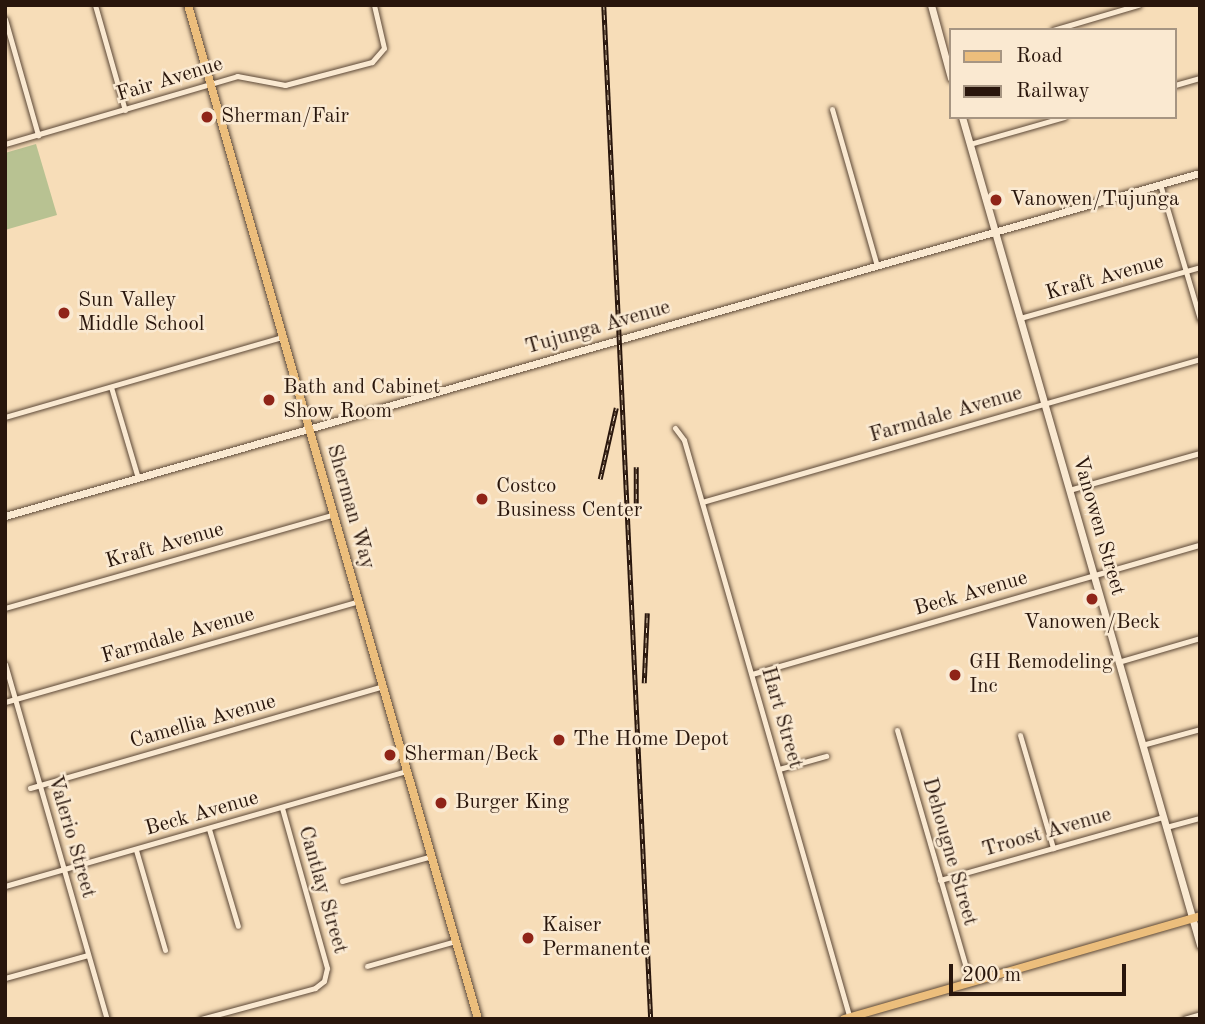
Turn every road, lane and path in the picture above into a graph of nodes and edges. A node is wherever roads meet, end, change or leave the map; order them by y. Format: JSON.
{"nodes":[{"id":1,"x":95,"y":5,"type":"edge"},
{"id":2,"x":188,"y":5,"type":"edge"},
{"id":3,"x":374,"y":5,"type":"edge"},
{"id":4,"x":931,"y":5,"type":"edge"},
{"id":5,"x":1138,"y":5,"type":"edge"},
{"id":6,"x":5,"y":19,"type":"edge"},
{"id":7,"x":1060,"y":28,"type":"edge"},
{"id":8,"x":949,"y":60,"type":"edge"},
{"id":9,"x":1200,"y":78,"type":"edge"},
{"id":10,"x":211,"y":84,"type":"junction"},
{"id":11,"x":1177,"y":84,"type":"edge"},
{"id":12,"x":832,"y":109,"type":"dead end"},
{"id":13,"x":125,"y":110,"type":"junction"},
{"id":14,"x":963,"y":119,"type":"edge"},
{"id":15,"x":1058,"y":119,"type":"edge"},
{"id":16,"x":38,"y":135,"type":"junction"},
{"id":17,"x":5,"y":144,"type":"edge"},
{"id":18,"x":970,"y":144,"type":"junction"},
{"id":19,"x":1200,"y":173,"type":"edge"},
{"id":20,"x":1160,"y":184,"type":"junction"},
{"id":21,"x":995,"y":232,"type":"junction"},
{"id":22,"x":877,"y":265,"type":"junction"},
{"id":23,"x":1200,"y":267,"type":"edge"},
{"id":24,"x":1186,"y":271,"type":"junction"},
{"id":25,"x":1020,"y":318,"type":"junction"},
{"id":26,"x":1200,"y":319,"type":"edge"},
{"id":27,"x":283,"y":337,"type":"junction"},
{"id":28,"x":1200,"y":359,"type":"edge"},
{"id":29,"x":111,"y":387,"type":"junction"},
{"id":30,"x":1044,"y":404,"type":"junction"},
{"id":31,"x":5,"y":417,"type":"edge"},
{"id":32,"x":310,"y":428,"type":"junction"},
{"id":33,"x":675,"y":428,"type":"dead end"},
{"id":34,"x":1200,"y":453,"type":"edge"},
{"id":35,"x":138,"y":478,"type":"junction"},
{"id":36,"x":1069,"y":490,"type":"junction"},
{"id":37,"x":702,"y":502,"type":"junction"},
{"id":38,"x":334,"y":514,"type":"junction"},
{"id":39,"x":5,"y":516,"type":"edge"},
{"id":40,"x":1200,"y":545,"type":"edge"},
{"id":41,"x":1094,"y":575,"type":"junction"},
{"id":42,"x":359,"y":601,"type":"junction"},
{"id":43,"x":5,"y":608,"type":"edge"},
{"id":44,"x":1200,"y":638,"type":"edge"},
{"id":45,"x":1118,"y":662,"type":"junction"},
{"id":46,"x":5,"y":664,"type":"edge"},
{"id":47,"x":751,"y":674,"type":"junction"},
{"id":48,"x":383,"y":687,"type":"junction"},
{"id":49,"x":15,"y":699,"type":"junction"},
{"id":50,"x":5,"y":702,"type":"edge"},
{"id":51,"x":1200,"y":729,"type":"edge"},
{"id":52,"x":897,"y":730,"type":"dead end"},
{"id":53,"x":1020,"y":735,"type":"dead end"},
{"id":54,"x":1142,"y":745,"type":"junction"},
{"id":55,"x":826,"y":756,"type":"dead end"},
{"id":56,"x":779,"y":769,"type":"junction"},
{"id":57,"x":407,"y":771,"type":"junction"},
{"id":58,"x":40,"y":785,"type":"junction"},
{"id":59,"x":30,"y":788,"type":"dead end"},
{"id":60,"x":282,"y":808,"type":"junction"},
{"id":61,"x":1163,"y":817,"type":"junction"},
{"id":62,"x":1200,"y":818,"type":"edge"},
{"id":63,"x":1166,"y":827,"type":"junction"},
{"id":64,"x":209,"y":829,"type":"junction"},
{"id":65,"x":1053,"y":848,"type":"junction"},
{"id":66,"x":136,"y":850,"type":"junction"},
{"id":67,"x":432,"y":856,"type":"junction"},
{"id":68,"x":64,"y":869,"type":"junction"},
{"id":69,"x":940,"y":880,"type":"junction"},
{"id":70,"x":342,"y":881,"type":"dead end"},
{"id":71,"x":5,"y":886,"type":"edge"},
{"id":72,"x":1196,"y":917,"type":"edge"},
{"id":73,"x":238,"y":926,"type":"dead end"},
{"id":74,"x":456,"y":941,"type":"junction"},
{"id":75,"x":1200,"y":945,"type":"edge"},
{"id":76,"x":165,"y":950,"type":"dead end"},
{"id":77,"x":88,"y":956,"type":"junction"},
{"id":78,"x":367,"y":966,"type":"dead end"},
{"id":79,"x":5,"y":978,"type":"edge"},
{"id":80,"x":970,"y":982,"type":"junction"},
{"id":81,"x":1200,"y":1014,"type":"edge"},
{"id":82,"x":848,"y":1018,"type":"edge"},
{"id":83,"x":107,"y":1019,"type":"edge"},
{"id":84,"x":201,"y":1019,"type":"edge"},
{"id":85,"x":478,"y":1019,"type":"edge"},
{"id":86,"x":1184,"y":1019,"type":"edge"}],
"edges":[{"from":1,"to":13,"type":"street"},
{"from":2,"to":10,"type":"main road","name":"Sherman Way"},
{"from":3,"to":10,"type":"street","name":"Fair Avenue"},
{"from":4,"to":8,"type":"street"},
{"from":5,"to":7,"type":"street"},
{"from":6,"to":16,"type":"street"},
{"from":9,"to":11,"type":"street"},
{"from":10,"to":13,"type":"street","name":"Fair Avenue"},
{"from":10,"to":27,"type":"main road","name":"Sherman Way"},
{"from":12,"to":22,"type":"street"},
{"from":13,"to":16,"type":"street","name":"Fair Avenue"},
{"from":14,"to":18,"type":"street","name":"Vanowen Street"},
{"from":15,"to":18,"type":"street"},
{"from":16,"to":17,"type":"street","name":"Fair Avenue"},
{"from":18,"to":21,"type":"street","name":"Vanowen Street"},
{"from":19,"to":20,"type":"street","name":"Tujunga Avenue"},
{"from":20,"to":21,"type":"street","name":"Tujunga Avenue"},
{"from":20,"to":24,"type":"street"},
{"from":21,"to":22,"type":"street","name":"Tujunga Avenue"},
{"from":21,"to":25,"type":"street","name":"Vanowen Street"},
{"from":22,"to":32,"type":"street","name":"Tujunga Avenue"},
{"from":23,"to":24,"type":"street","name":"Kraft Avenue"},
{"from":24,"to":25,"type":"street","name":"Kraft Avenue"},
{"from":24,"to":26,"type":"street"},
{"from":25,"to":30,"type":"street","name":"Vanowen Street"},
{"from":27,"to":29,"type":"street"},
{"from":27,"to":32,"type":"main road","name":"Sherman Way"},
{"from":28,"to":30,"type":"street","name":"Farmdale Avenue"},
{"from":29,"to":31,"type":"street"},
{"from":29,"to":35,"type":"street"},
{"from":30,"to":36,"type":"street","name":"Vanowen Street"},
{"from":30,"to":37,"type":"street","name":"Farmdale Avenue"},
{"from":32,"to":35,"type":"street","name":"Tujunga Avenue"},
{"from":32,"to":38,"type":"main road","name":"Sherman Way"},
{"from":33,"to":37,"type":"street","name":"Hart Street"},
{"from":34,"to":36,"type":"street"},
{"from":35,"to":39,"type":"street","name":"Tujunga Avenue"},
{"from":36,"to":41,"type":"street","name":"Vanowen Street"},
{"from":37,"to":47,"type":"street","name":"Hart Street"},
{"from":38,"to":42,"type":"main road","name":"Sherman Way"},
{"from":38,"to":43,"type":"street","name":"Kraft Avenue"},
{"from":40,"to":41,"type":"street","name":"Beck Avenue"},
{"from":41,"to":45,"type":"street","name":"Vanowen Street"},
{"from":41,"to":47,"type":"street","name":"Beck Avenue"},
{"from":42,"to":48,"type":"main road","name":"Sherman Way"},
{"from":42,"to":49,"type":"street","name":"Farmdale Avenue"},
{"from":44,"to":45,"type":"street"},
{"from":45,"to":54,"type":"street","name":"Vanowen Street"},
{"from":46,"to":49,"type":"street","name":"Valerio Street"},
{"from":47,"to":56,"type":"street","name":"Hart Street"},
{"from":48,"to":57,"type":"main road","name":"Sherman Way"},
{"from":48,"to":58,"type":"street","name":"Camellia Avenue"},
{"from":49,"to":50,"type":"street","name":"Farmdale Avenue"},
{"from":49,"to":58,"type":"street","name":"Valerio Street"},
{"from":51,"to":54,"type":"street"},
{"from":52,"to":69,"type":"street","name":"Dehougne Street"},
{"from":53,"to":65,"type":"street"},
{"from":54,"to":61,"type":"street","name":"Vanowen Street"},
{"from":55,"to":56,"type":"street"},
{"from":56,"to":82,"type":"street","name":"Hart Street"},
{"from":57,"to":60,"type":"street","name":"Beck Avenue"},
{"from":57,"to":67,"type":"main road","name":"Sherman Way"},
{"from":58,"to":59,"type":"street","name":"Camellia Avenue"},
{"from":58,"to":68,"type":"street","name":"Valerio Street"},
{"from":60,"to":64,"type":"street","name":"Beck Avenue"},
{"from":60,"to":84,"type":"street","name":"Cantlay Street"},
{"from":61,"to":63,"type":"street","name":"Vanowen Street"},
{"from":61,"to":65,"type":"street","name":"Troost Avenue"},
{"from":62,"to":63,"type":"street"},
{"from":63,"to":72,"type":"street","name":"Vanowen Street"},
{"from":64,"to":66,"type":"street","name":"Beck Avenue"},
{"from":64,"to":73,"type":"street"},
{"from":65,"to":69,"type":"street","name":"Troost Avenue"},
{"from":66,"to":68,"type":"street","name":"Beck Avenue"},
{"from":66,"to":76,"type":"street"},
{"from":67,"to":70,"type":"street"},
{"from":67,"to":74,"type":"main road","name":"Sherman Way"},
{"from":68,"to":71,"type":"street","name":"Beck Avenue"},
{"from":68,"to":77,"type":"street","name":"Valerio Street"},
{"from":69,"to":80,"type":"street","name":"Dehougne Street"},
{"from":72,"to":75,"type":"street","name":"Vanowen Street"},
{"from":72,"to":80,"type":"main road"},
{"from":74,"to":78,"type":"street"},
{"from":74,"to":85,"type":"main road","name":"Sherman Way"},
{"from":77,"to":79,"type":"street"},
{"from":77,"to":83,"type":"street","name":"Valerio Street"},
{"from":80,"to":82,"type":"main road"},
{"from":81,"to":86,"type":"street"}]}
